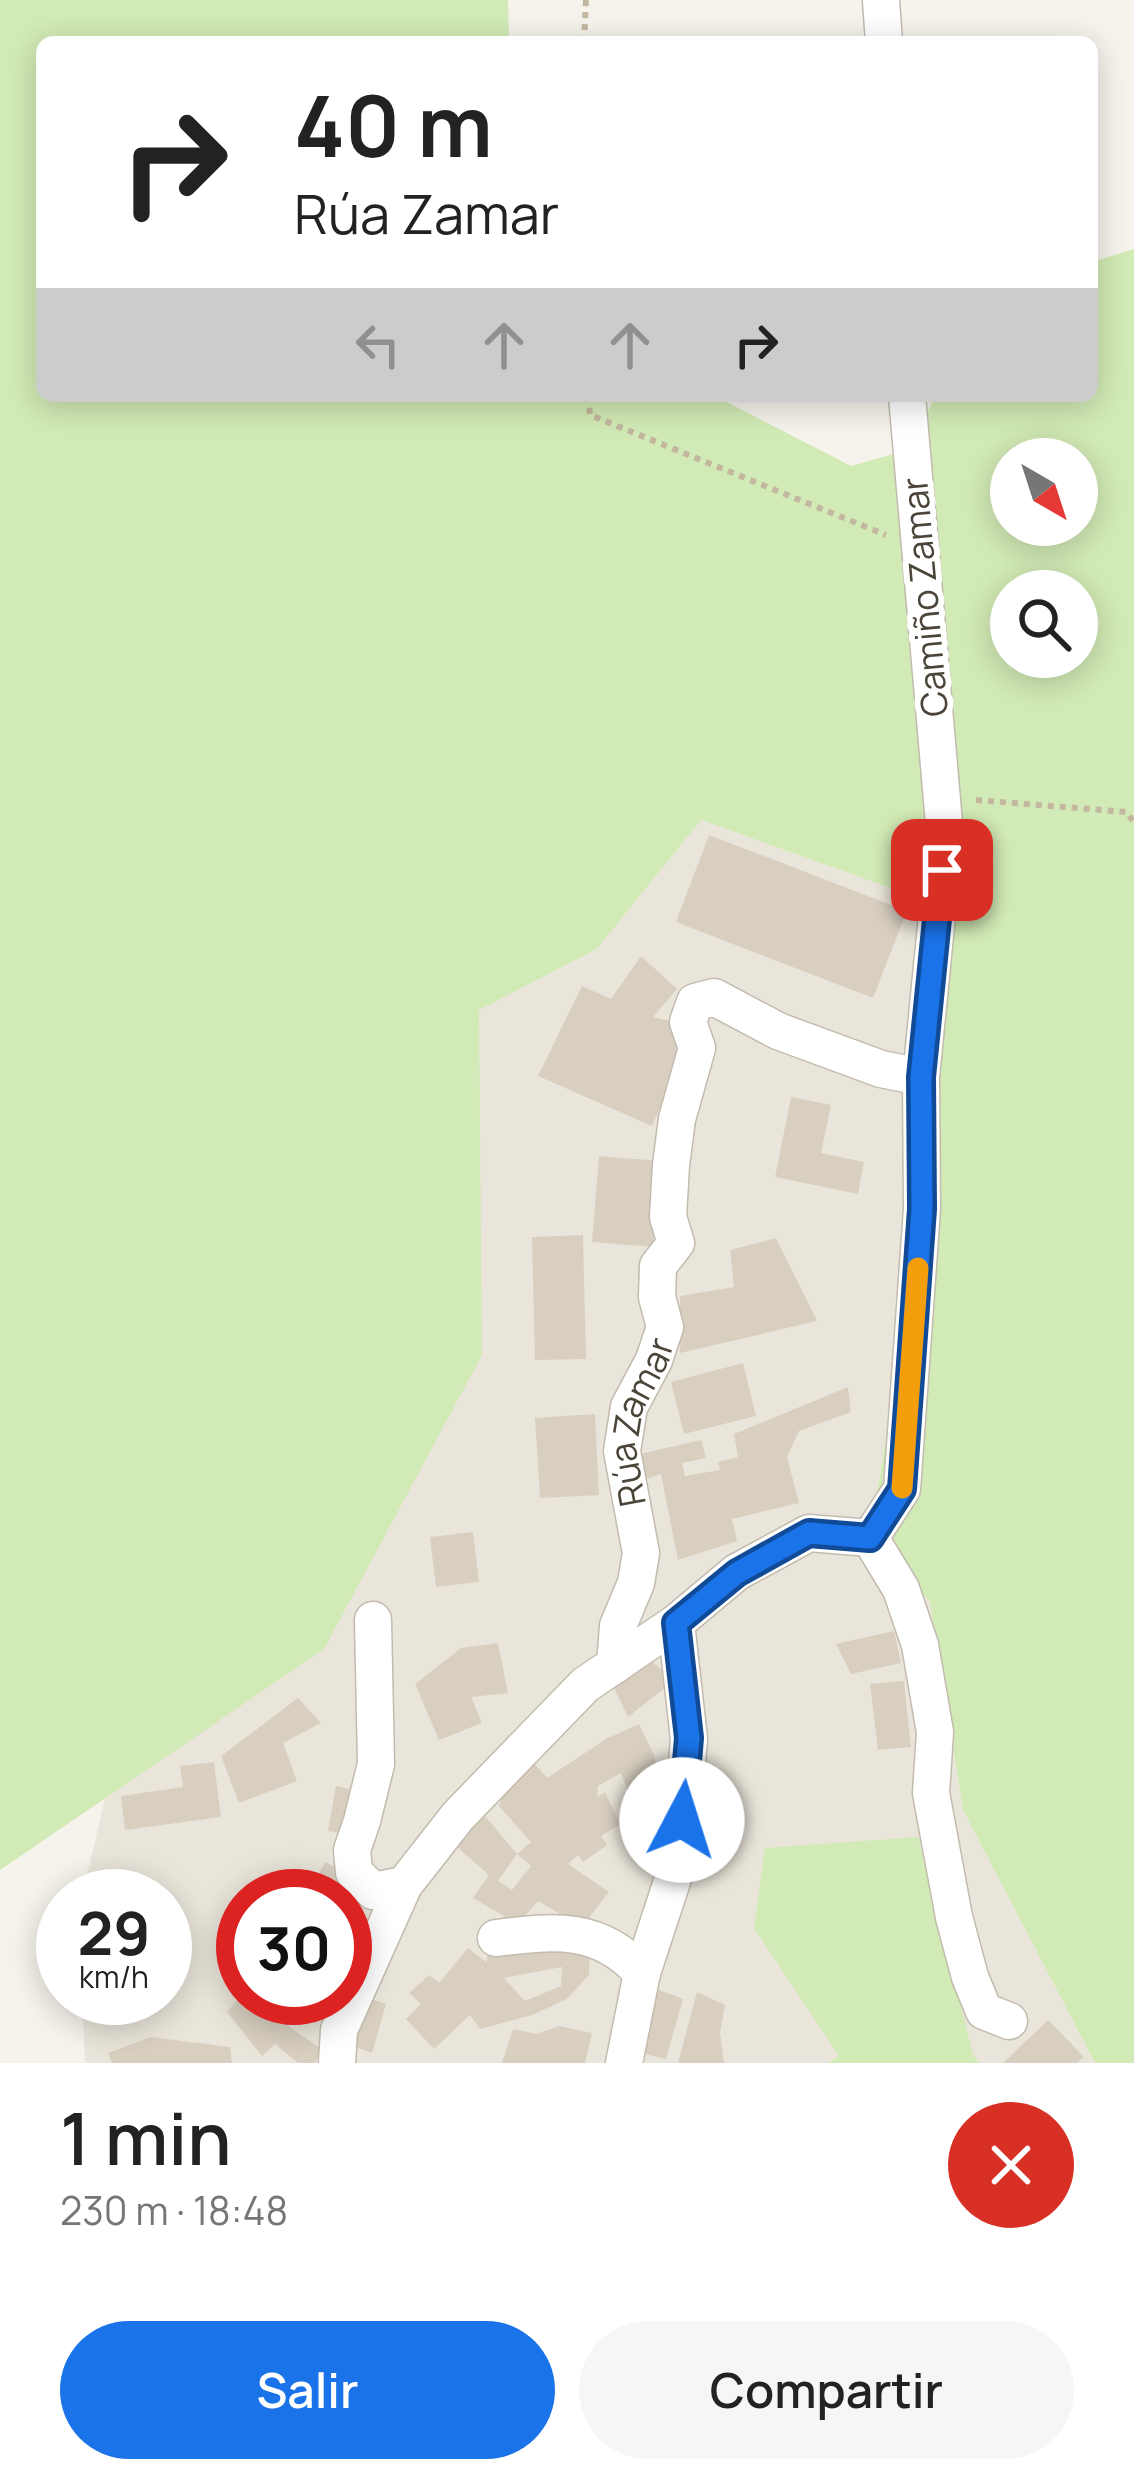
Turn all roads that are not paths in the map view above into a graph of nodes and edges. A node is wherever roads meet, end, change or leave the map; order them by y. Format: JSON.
{"nodes":[{"id":1,"x":881,"y":0,"type":"edge"},
{"id":2,"x":884,"y":36,"type":"edge"},
{"id":3,"x":907,"y":402,"type":"edge"},
{"id":4,"x":921,"y":1077,"type":"junction"},
{"id":5,"x":870,"y":1538,"type":"junction"},
{"id":6,"x":373,"y":1620,"type":"dead end"},
{"id":7,"x":676,"y":1623,"type":"junction"},
{"id":8,"x":615,"y":1665,"type":"junction"},
{"id":9,"x":404,"y":1885,"type":"junction"},
{"id":10,"x":496,"y":1938,"type":"dead end"},
{"id":11,"x":642,"y":1973,"type":"junction"},
{"id":12,"x":1009,"y":2021,"type":"dead end"},
{"id":13,"x":337,"y":2063,"type":"edge"},
{"id":14,"x":624,"y":2063,"type":"edge"}],
"edges":[{"from":1,"to":2,"type":"street"},
{"from":3,"to":4,"type":"street","name":"Camiño Zamar"},
{"from":4,"to":5,"type":"street"},
{"from":4,"to":8,"type":"street","name":"Rúa Zamar"},
{"from":5,"to":7,"type":"street"},
{"from":5,"to":12,"type":"street"},
{"from":6,"to":9,"type":"street"},
{"from":7,"to":8,"type":"street"},
{"from":7,"to":11,"type":"street"},
{"from":8,"to":9,"type":"street"},
{"from":9,"to":13,"type":"street"},
{"from":10,"to":11,"type":"street"},
{"from":11,"to":14,"type":"street"}]}
